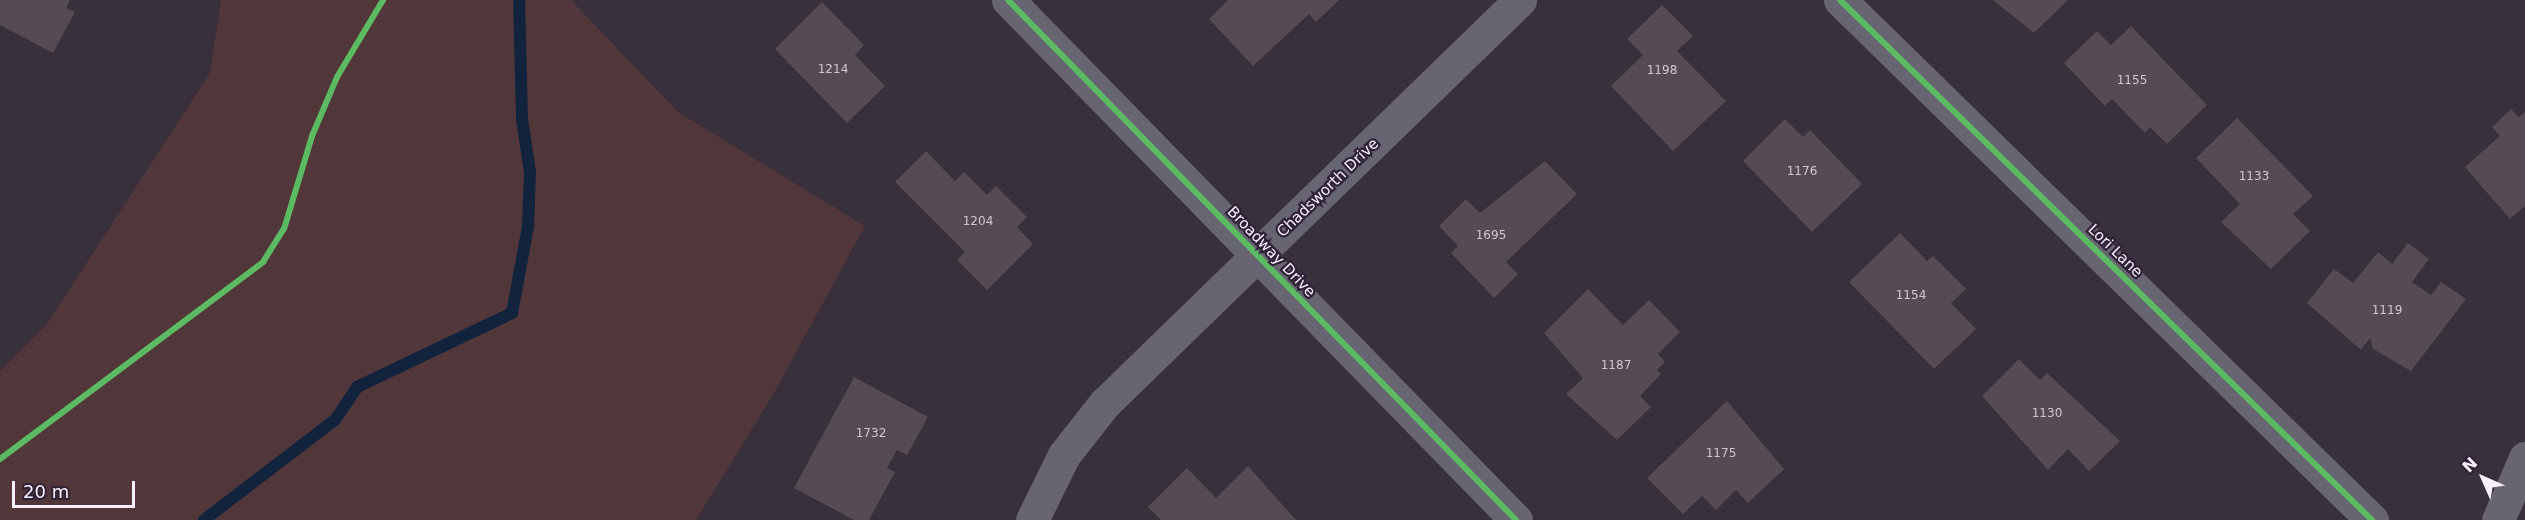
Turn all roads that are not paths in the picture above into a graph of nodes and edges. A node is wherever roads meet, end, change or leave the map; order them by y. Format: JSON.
{"nodes":[{"id":1,"x":1008,"y":0,"type":"edge"},
{"id":2,"x":1520,"y":0,"type":"edge"},
{"id":3,"x":1840,"y":0,"type":"edge"},
{"id":4,"x":1259,"y":256,"type":"junction"},
{"id":5,"x":2525,"y":458,"type":"edge"},
{"id":6,"x":1032,"y":520,"type":"edge"},
{"id":7,"x":1516,"y":520,"type":"edge"},
{"id":8,"x":2372,"y":520,"type":"edge"},
{"id":9,"x":2498,"y":520,"type":"edge"}],
"edges":[{"from":1,"to":4,"type":"street","name":"Broadway Drive"},
{"from":2,"to":4,"type":"street","name":"Chadsworth Drive"},
{"from":3,"to":8,"type":"street","name":"Lori Lane"},
{"from":4,"to":6,"type":"street","name":"Chadsworth Drive"},
{"from":4,"to":7,"type":"street","name":"Broadway Drive"},
{"from":5,"to":9,"type":"street"}]}
